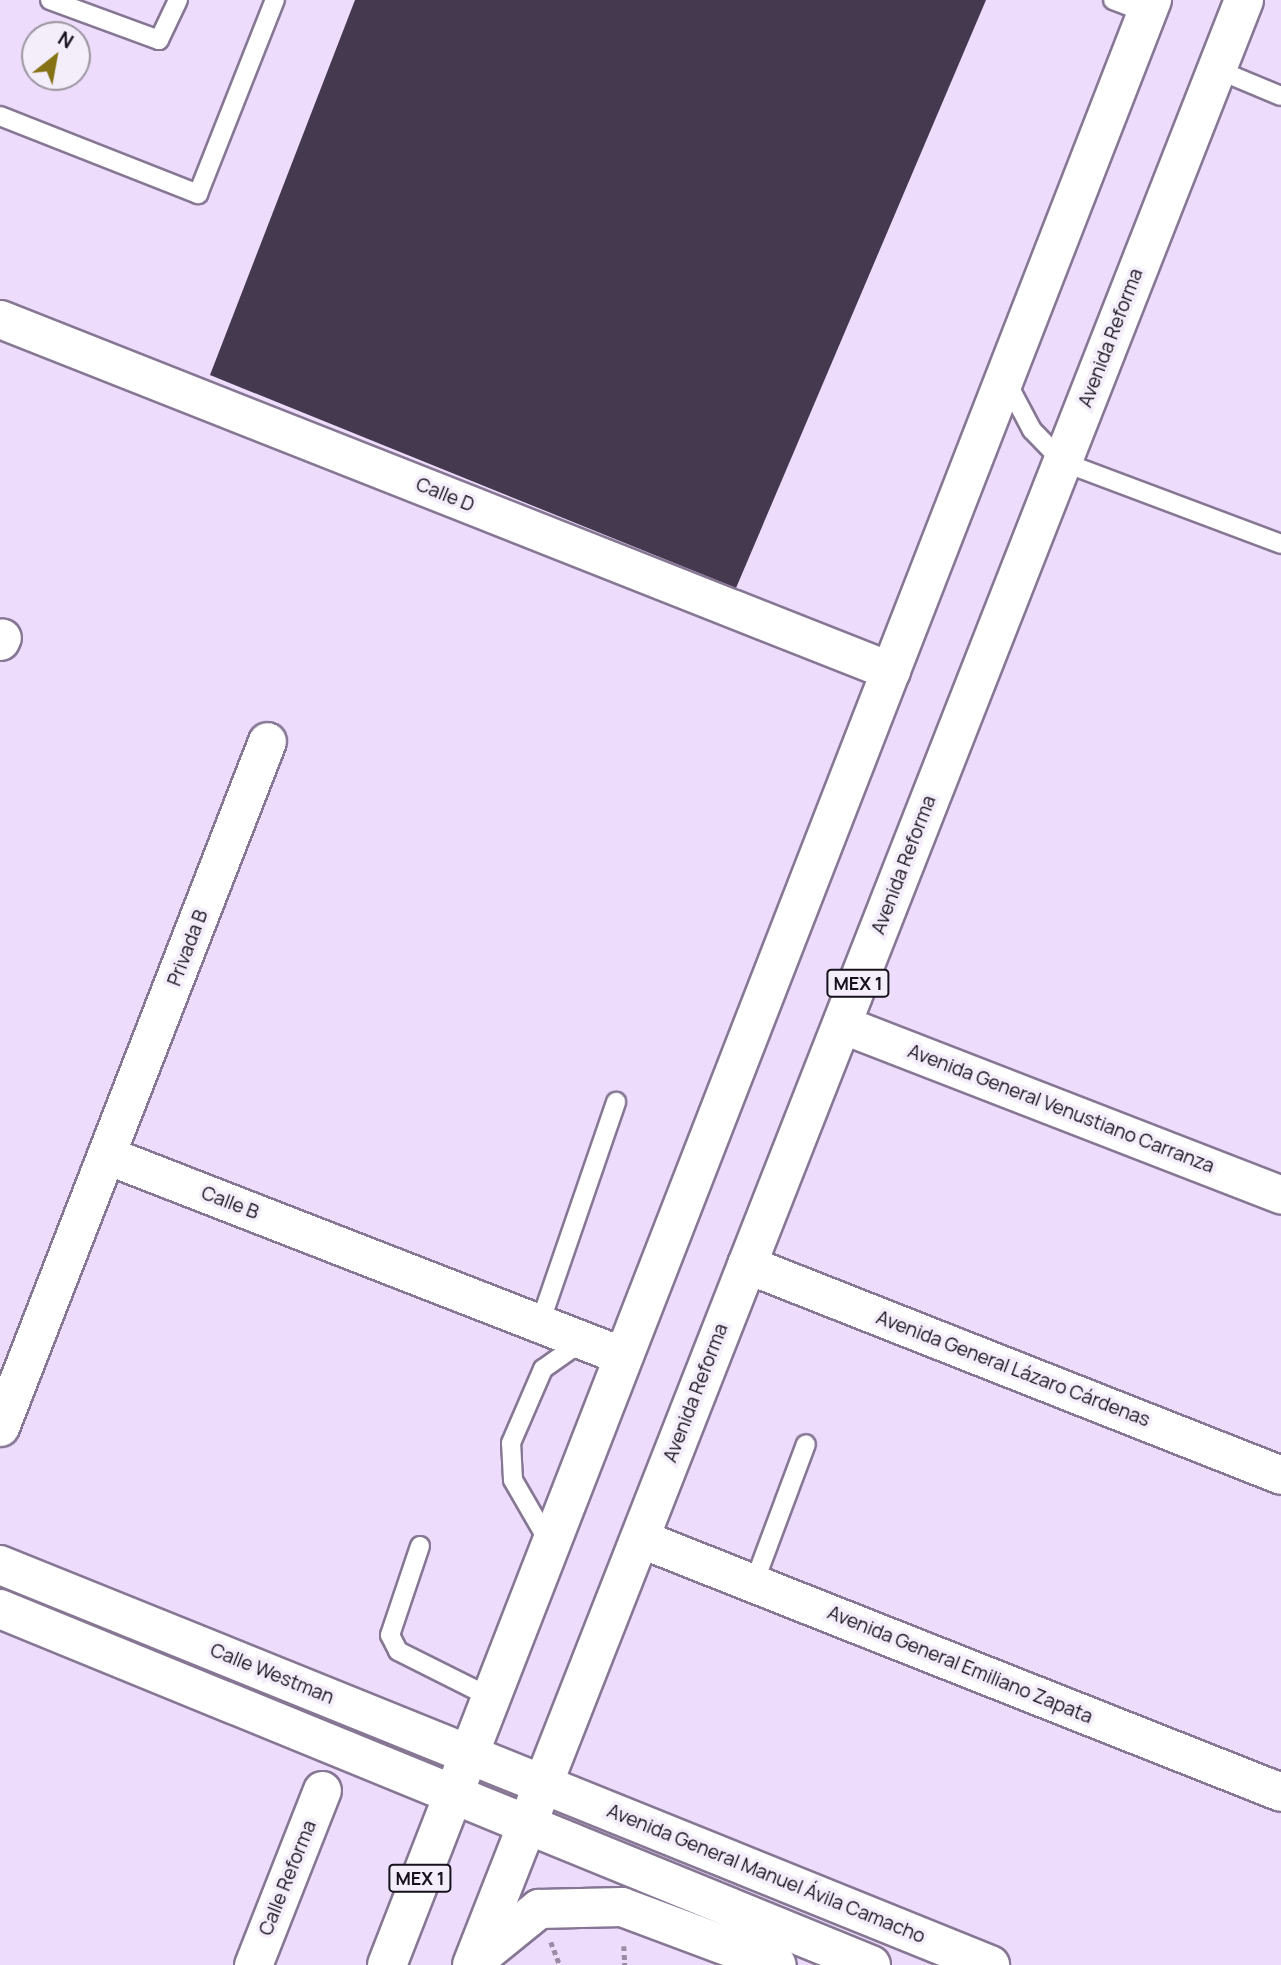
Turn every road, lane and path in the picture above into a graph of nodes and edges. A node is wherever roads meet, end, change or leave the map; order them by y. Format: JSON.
{"nodes":[{"id":1,"x":50,"y":0,"type":"edge"},
{"id":2,"x":178,"y":0,"type":"edge"},
{"id":3,"x":275,"y":0,"type":"edge"},
{"id":4,"x":1244,"y":0,"type":"edge"},
{"id":5,"x":1137,"y":4,"type":"edge"},
{"id":6,"x":1216,"y":69,"type":"junction"},
{"id":7,"x":1281,"y":96,"type":"edge"},
{"id":8,"x":0,"y":117,"type":"edge"},
{"id":9,"x":0,"y":319,"type":"edge"},
{"id":10,"x":1005,"y":379,"type":"junction"},
{"id":11,"x":1063,"y":462,"type":"junction"},
{"id":12,"x":1281,"y":544,"type":"edge"},
{"id":13,"x":891,"y":671,"type":"junction"},
{"id":14,"x":267,"y":741,"type":"dead end"},
{"id":15,"x":841,"y":1024,"type":"junction"},
{"id":16,"x":616,"y":1102,"type":"dead end"},
{"id":17,"x":109,"y":1156,"type":"junction"},
{"id":18,"x":1281,"y":1195,"type":"edge"},
{"id":19,"x":746,"y":1264,"type":"junction"},
{"id":20,"x":540,"y":1323,"type":"junction"},
{"id":21,"x":584,"y":1340,"type":"junction"},
{"id":22,"x":623,"y":1356,"type":"junction"},
{"id":23,"x":0,"y":1427,"type":"edge"},
{"id":24,"x":807,"y":1444,"type":"dead end"},
{"id":25,"x":1281,"y":1475,"type":"edge"},
{"id":26,"x":639,"y":1538,"type":"junction"},
{"id":27,"x":550,"y":1544,"type":"junction"},
{"id":28,"x":420,"y":1546,"type":"dead end"},
{"id":29,"x":0,"y":1565,"type":"edge"},
{"id":30,"x":754,"y":1583,"type":"junction"},
{"id":31,"x":0,"y":1609,"type":"edge"},
{"id":32,"x":490,"y":1697,"type":"junction"},
{"id":33,"x":468,"y":1753,"type":"junction"},
{"id":34,"x":542,"y":1784,"type":"junction"},
{"id":35,"x":322,"y":1790,"type":"dead end"},
{"id":36,"x":453,"y":1791,"type":"junction"},
{"id":37,"x":1281,"y":1792,"type":"edge"},
{"id":38,"x":527,"y":1824,"type":"junction"},
{"id":39,"x":253,"y":1965,"type":"edge"},
{"id":40,"x":387,"y":1965,"type":"edge"},
{"id":41,"x":472,"y":1965,"type":"edge"},
{"id":42,"x":777,"y":1965,"type":"edge"},
{"id":43,"x":871,"y":1965,"type":"edge"},
{"id":44,"x":990,"y":1965,"type":"edge"}],
"edges":[{"from":1,"to":2,"type":"lane"},
{"from":3,"to":8,"type":"lane"},
{"from":4,"to":6,"type":"main road","name":"Avenida Reforma","number":"MEX 1"},
{"from":5,"to":10,"type":"main road","number":"MEX 1"},
{"from":6,"to":7,"type":"lane"},
{"from":6,"to":11,"type":"main road","name":"Avenida Reforma","number":"MEX 1"},
{"from":9,"to":13,"type":"street","name":"Calle D"},
{"from":10,"to":11,"type":"lane"},
{"from":10,"to":13,"type":"main road","number":"MEX 1"},
{"from":11,"to":12,"type":"lane"},
{"from":11,"to":15,"type":"main road","name":"Avenida Reforma","number":"MEX 1"},
{"from":13,"to":22,"type":"main road","number":"MEX 1"},
{"from":14,"to":17,"type":"street","name":"Privada B"},
{"from":15,"to":18,"type":"street","name":"Avenida General Venustiano Carranza"},
{"from":15,"to":19,"type":"main road","name":"Avenida Reforma","number":"MEX 1"},
{"from":16,"to":20,"type":"lane"},
{"from":17,"to":20,"type":"street","name":"Calle B"},
{"from":17,"to":23,"type":"street"},
{"from":19,"to":25,"type":"street","name":"Avenida General Lázaro Cárdenas"},
{"from":19,"to":26,"type":"main road","name":"Avenida Reforma","number":"MEX 1"},
{"from":20,"to":21,"type":"street","name":"Calle B"},
{"from":21,"to":22,"type":"street","name":"Calle B"},
{"from":21,"to":27,"type":"lane"},
{"from":22,"to":27,"type":"main road","number":"MEX 1"},
{"from":24,"to":30,"type":"lane"},
{"from":26,"to":30,"type":"street","name":"Avenida General Emiliano Zapata"},
{"from":26,"to":34,"type":"main road","name":"Avenida Reforma","number":"MEX 1"},
{"from":27,"to":32,"type":"main road","number":"MEX 1"},
{"from":28,"to":32,"type":"lane"},
{"from":29,"to":33,"type":"main road","name":"Calle Westman"},
{"from":30,"to":37,"type":"street","name":"Avenida General Emiliano Zapata"},
{"from":31,"to":36,"type":"main road"},
{"from":32,"to":33,"type":"main road","number":"MEX 1"},
{"from":33,"to":34,"type":"main road","name":"Calle Westman"},
{"from":33,"to":36,"type":"main road","number":"MEX 1"},
{"from":34,"to":38,"type":"main road","name":"Avenida Reforma","number":"MEX 1"},
{"from":34,"to":44,"type":"main road","name":"Avenida General Manuel Ávila Camacho"},
{"from":35,"to":39,"type":"street","name":"Calle Reforma"},
{"from":36,"to":38,"type":"main road"},
{"from":36,"to":40,"type":"main road","number":"MEX 1"},
{"from":38,"to":41,"type":"main road","name":"Avenida Reforma","number":"MEX 1"},
{"from":38,"to":43,"type":"main road"},
{"from":41,"to":42,"type":"main road"}]}
